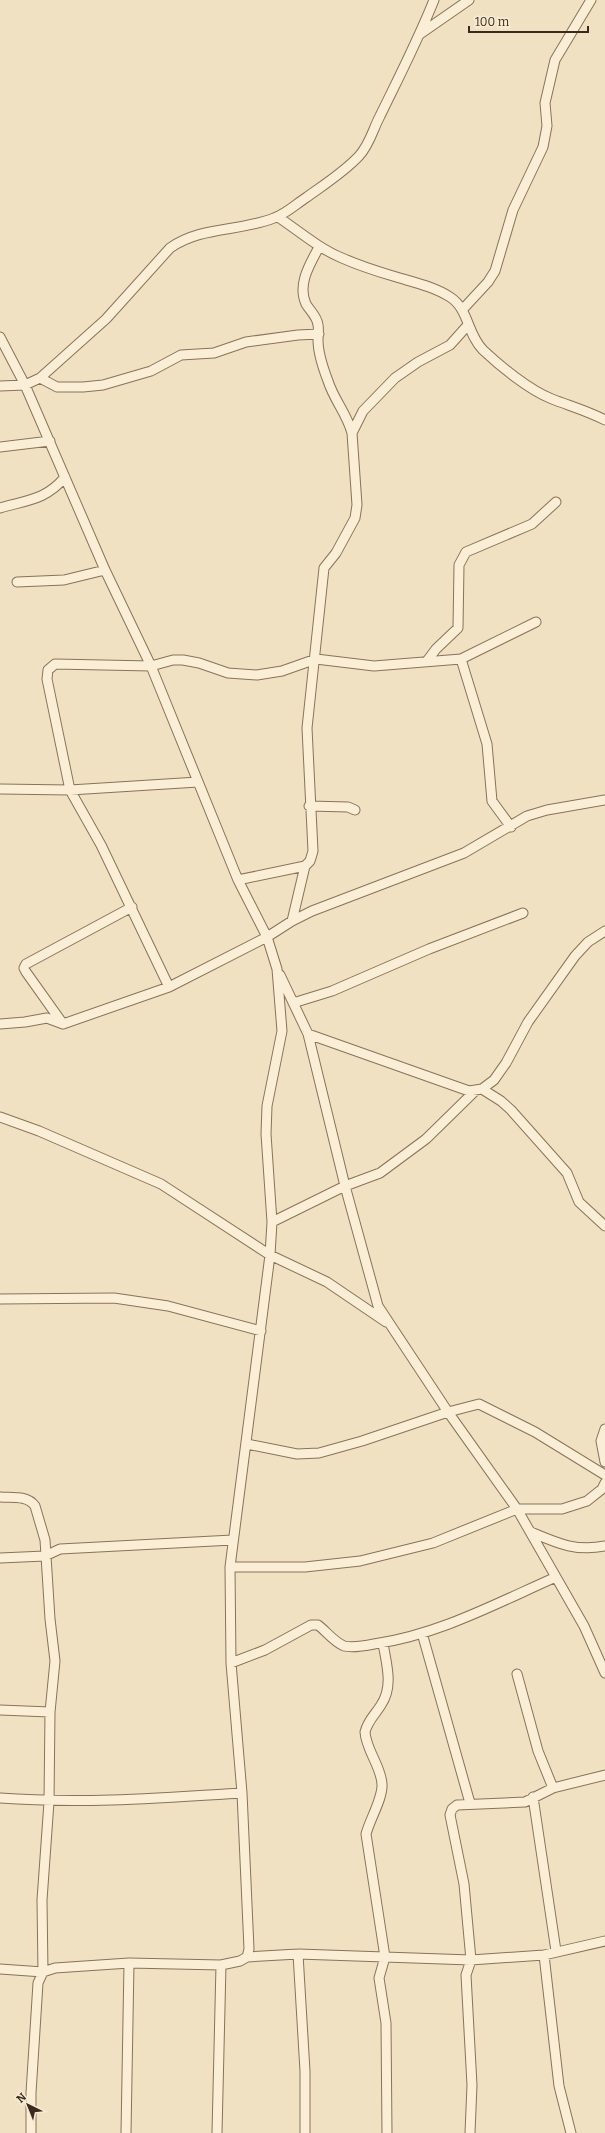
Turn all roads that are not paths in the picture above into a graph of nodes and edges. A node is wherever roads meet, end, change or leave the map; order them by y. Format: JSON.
{"nodes":[{"id":1,"x":434,"y":0,"type":"edge"},
{"id":2,"x":469,"y":0,"type":"edge"},
{"id":3,"x":591,"y":0,"type":"edge"},
{"id":4,"x":420,"y":34,"type":"junction"},
{"id":5,"x":278,"y":217,"type":"junction"},
{"id":6,"x":319,"y":247,"type":"junction"},
{"id":7,"x":463,"y":309,"type":"junction"},
{"id":8,"x":467,"y":326,"type":"junction"},
{"id":9,"x":319,"y":334,"type":"junction"},
{"id":10,"x":0,"y":337,"type":"edge"},
{"id":11,"x":40,"y":378,"type":"junction"},
{"id":12,"x":25,"y":385,"type":"junction"},
{"id":13,"x":0,"y":386,"type":"edge"},
{"id":14,"x":605,"y":420,"type":"edge"},
{"id":15,"x":352,"y":433,"type":"junction"},
{"id":16,"x":50,"y":441,"type":"junction"},
{"id":17,"x":0,"y":447,"type":"edge"},
{"id":18,"x":65,"y":477,"type":"junction"},
{"id":19,"x":556,"y":502,"type":"dead end"},
{"id":20,"x":0,"y":508,"type":"edge"},
{"id":21,"x":105,"y":570,"type":"junction"},
{"id":22,"x":17,"y":582,"type":"dead end"},
{"id":23,"x":536,"y":622,"type":"dead end"},
{"id":24,"x":316,"y":659,"type":"junction"},
{"id":25,"x":460,"y":659,"type":"junction"},
{"id":26,"x":427,"y":661,"type":"junction"},
{"id":27,"x":151,"y":666,"type":"junction"},
{"id":28,"x":198,"y":782,"type":"junction"},
{"id":29,"x":0,"y":789,"type":"edge"},
{"id":30,"x":70,"y":790,"type":"junction"},
{"id":31,"x":605,"y":800,"type":"edge"},
{"id":32,"x":309,"y":806,"type":"junction"},
{"id":33,"x":355,"y":810,"type":"dead end"},
{"id":34,"x":511,"y":827,"type":"junction"},
{"id":35,"x":305,"y":866,"type":"junction"},
{"id":36,"x":238,"y":880,"type":"junction"},
{"id":37,"x":132,"y":907,"type":"junction"},
{"id":38,"x":523,"y":913,"type":"dead end"},
{"id":39,"x":292,"y":921,"type":"junction"},
{"id":40,"x":605,"y":931,"type":"edge"},
{"id":41,"x":267,"y":937,"type":"junction"},
{"id":42,"x":277,"y":969,"type":"junction"},
{"id":43,"x":169,"y":987,"type":"junction"},
{"id":44,"x":293,"y":1002,"type":"junction"},
{"id":45,"x":0,"y":1024,"type":"edge"},
{"id":46,"x":63,"y":1024,"type":"junction"},
{"id":47,"x":308,"y":1034,"type":"junction"},
{"id":48,"x":479,"y":1090,"type":"junction"},
{"id":49,"x":0,"y":1117,"type":"edge"},
{"id":50,"x":345,"y":1186,"type":"junction"},
{"id":51,"x":272,"y":1222,"type":"junction"},
{"id":52,"x":605,"y":1226,"type":"edge"},
{"id":53,"x":270,"y":1255,"type":"junction"},
{"id":54,"x":0,"y":1299,"type":"edge"},
{"id":55,"x":387,"y":1322,"type":"junction"},
{"id":56,"x":261,"y":1331,"type":"junction"},
{"id":57,"x":448,"y":1412,"type":"junction"},
{"id":58,"x":605,"y":1429,"type":"edge"},
{"id":59,"x":246,"y":1444,"type":"junction"},
{"id":60,"x":605,"y":1462,"type":"edge"},
{"id":61,"x":605,"y":1475,"type":"edge"},
{"id":62,"x":605,"y":1483,"type":"edge"},
{"id":63,"x":0,"y":1497,"type":"edge"},
{"id":64,"x":517,"y":1509,"type":"junction"},
{"id":65,"x":530,"y":1532,"type":"junction"},
{"id":66,"x":233,"y":1540,"type":"junction"},
{"id":67,"x":605,"y":1546,"type":"edge"},
{"id":68,"x":45,"y":1556,"type":"junction"},
{"id":69,"x":0,"y":1558,"type":"edge"},
{"id":70,"x":230,"y":1568,"type":"junction"},
{"id":71,"x":556,"y":1577,"type":"junction"},
{"id":72,"x":422,"y":1633,"type":"junction"},
{"id":73,"x":383,"y":1643,"type":"junction"},
{"id":74,"x":231,"y":1664,"type":"junction"},
{"id":75,"x":605,"y":1673,"type":"edge"},
{"id":76,"x":517,"y":1674,"type":"dead end"},
{"id":77,"x":0,"y":1710,"type":"edge"},
{"id":78,"x":50,"y":1712,"type":"junction"},
{"id":79,"x":605,"y":1776,"type":"edge"},
{"id":80,"x":553,"y":1788,"type":"junction"},
{"id":81,"x":242,"y":1793,"type":"junction"},
{"id":82,"x":533,"y":1797,"type":"junction"},
{"id":83,"x":0,"y":1798,"type":"edge"},
{"id":84,"x":49,"y":1802,"type":"junction"},
{"id":85,"x":470,"y":1803,"type":"junction"},
{"id":86,"x":605,"y":1941,"type":"edge"},
{"id":87,"x":556,"y":1951,"type":"junction"},
{"id":88,"x":298,"y":1954,"type":"junction"},
{"id":89,"x":544,"y":1955,"type":"junction"},
{"id":90,"x":247,"y":1957,"type":"junction"},
{"id":91,"x":385,"y":1957,"type":"junction"},
{"id":92,"x":471,"y":1960,"type":"junction"},
{"id":93,"x":129,"y":1963,"type":"junction"},
{"id":94,"x":221,"y":1965,"type":"junction"},
{"id":95,"x":0,"y":1969,"type":"edge"},
{"id":96,"x":43,"y":1972,"type":"junction"},
{"id":97,"x":31,"y":2133,"type":"edge"},
{"id":98,"x":126,"y":2133,"type":"edge"},
{"id":99,"x":217,"y":2133,"type":"edge"},
{"id":100,"x":305,"y":2133,"type":"edge"},
{"id":101,"x":387,"y":2133,"type":"edge"},
{"id":102,"x":470,"y":2133,"type":"edge"},
{"id":103,"x":571,"y":2133,"type":"edge"}],
"edges":[{"from":1,"to":4,"type":"street"},
{"from":2,"to":4,"type":"street"},
{"from":3,"to":7,"type":"street"},
{"from":4,"to":5,"type":"street"},
{"from":5,"to":6,"type":"street"},
{"from":5,"to":11,"type":"street"},
{"from":6,"to":7,"type":"street"},
{"from":6,"to":9,"type":"street"},
{"from":7,"to":8,"type":"street"},
{"from":8,"to":14,"type":"street"},
{"from":8,"to":15,"type":"street"},
{"from":9,"to":11,"type":"street"},
{"from":9,"to":15,"type":"street"},
{"from":10,"to":12,"type":"street"},
{"from":11,"to":12,"type":"street"},
{"from":12,"to":13,"type":"street"},
{"from":12,"to":16,"type":"street"},
{"from":15,"to":24,"type":"street"},
{"from":16,"to":17,"type":"street"},
{"from":16,"to":18,"type":"street"},
{"from":18,"to":20,"type":"street"},
{"from":18,"to":21,"type":"street"},
{"from":19,"to":26,"type":"street"},
{"from":21,"to":22,"type":"street"},
{"from":21,"to":27,"type":"street"},
{"from":23,"to":25,"type":"street"},
{"from":24,"to":26,"type":"street"},
{"from":24,"to":27,"type":"street"},
{"from":24,"to":32,"type":"street"},
{"from":25,"to":26,"type":"street"},
{"from":25,"to":34,"type":"street"},
{"from":27,"to":28,"type":"street"},
{"from":27,"to":30,"type":"street"},
{"from":28,"to":30,"type":"street"},
{"from":28,"to":36,"type":"street"},
{"from":29,"to":30,"type":"street"},
{"from":30,"to":37,"type":"street"},
{"from":31,"to":34,"type":"street"},
{"from":32,"to":33,"type":"street"},
{"from":32,"to":35,"type":"street"},
{"from":34,"to":39,"type":"street"},
{"from":35,"to":36,"type":"street"},
{"from":35,"to":39,"type":"street"},
{"from":36,"to":41,"type":"street"},
{"from":37,"to":43,"type":"street"},
{"from":37,"to":46,"type":"street"},
{"from":38,"to":44,"type":"street"},
{"from":39,"to":41,"type":"street"},
{"from":40,"to":48,"type":"street"},
{"from":41,"to":42,"type":"street"},
{"from":41,"to":43,"type":"street"},
{"from":42,"to":44,"type":"street"},
{"from":42,"to":51,"type":"street"},
{"from":43,"to":46,"type":"street"},
{"from":44,"to":47,"type":"street"},
{"from":45,"to":46,"type":"street"},
{"from":47,"to":48,"type":"street"},
{"from":47,"to":50,"type":"street"},
{"from":48,"to":50,"type":"street"},
{"from":48,"to":52,"type":"street"},
{"from":49,"to":53,"type":"street"},
{"from":50,"to":51,"type":"street"},
{"from":50,"to":55,"type":"street"},
{"from":51,"to":53,"type":"street"},
{"from":53,"to":55,"type":"street"},
{"from":53,"to":56,"type":"street"},
{"from":54,"to":56,"type":"street"},
{"from":55,"to":57,"type":"street"},
{"from":56,"to":59,"type":"street"},
{"from":57,"to":59,"type":"street"},
{"from":57,"to":61,"type":"street"},
{"from":57,"to":64,"type":"street"},
{"from":58,"to":60,"type":"street"},
{"from":59,"to":66,"type":"street"},
{"from":62,"to":64,"type":"street"},
{"from":63,"to":68,"type":"street"},
{"from":64,"to":65,"type":"street"},
{"from":64,"to":70,"type":"street"},
{"from":65,"to":67,"type":"street"},
{"from":65,"to":71,"type":"street"},
{"from":66,"to":68,"type":"street"},
{"from":66,"to":70,"type":"street"},
{"from":68,"to":69,"type":"street"},
{"from":68,"to":78,"type":"street"},
{"from":70,"to":74,"type":"street"},
{"from":71,"to":72,"type":"street"},
{"from":71,"to":75,"type":"street"},
{"from":72,"to":73,"type":"street"},
{"from":72,"to":85,"type":"street"},
{"from":73,"to":74,"type":"street"},
{"from":73,"to":91,"type":"street"},
{"from":74,"to":81,"type":"street"},
{"from":76,"to":80,"type":"street"},
{"from":77,"to":78,"type":"street"},
{"from":78,"to":84,"type":"street"},
{"from":79,"to":80,"type":"street"},
{"from":80,"to":82,"type":"street"},
{"from":81,"to":84,"type":"street"},
{"from":81,"to":90,"type":"street"},
{"from":82,"to":85,"type":"street"},
{"from":82,"to":87,"type":"street"},
{"from":83,"to":84,"type":"street"},
{"from":84,"to":96,"type":"street"},
{"from":85,"to":92,"type":"street"},
{"from":86,"to":87,"type":"street"},
{"from":87,"to":89,"type":"street"},
{"from":88,"to":90,"type":"street"},
{"from":88,"to":91,"type":"street"},
{"from":88,"to":100,"type":"street"},
{"from":89,"to":92,"type":"street"},
{"from":89,"to":103,"type":"street"},
{"from":90,"to":94,"type":"street"},
{"from":91,"to":92,"type":"street"},
{"from":91,"to":101,"type":"street"},
{"from":92,"to":102,"type":"street"},
{"from":93,"to":94,"type":"street"},
{"from":93,"to":96,"type":"street"},
{"from":93,"to":98,"type":"street"},
{"from":94,"to":99,"type":"street"},
{"from":95,"to":96,"type":"street"},
{"from":96,"to":97,"type":"street"}]}
